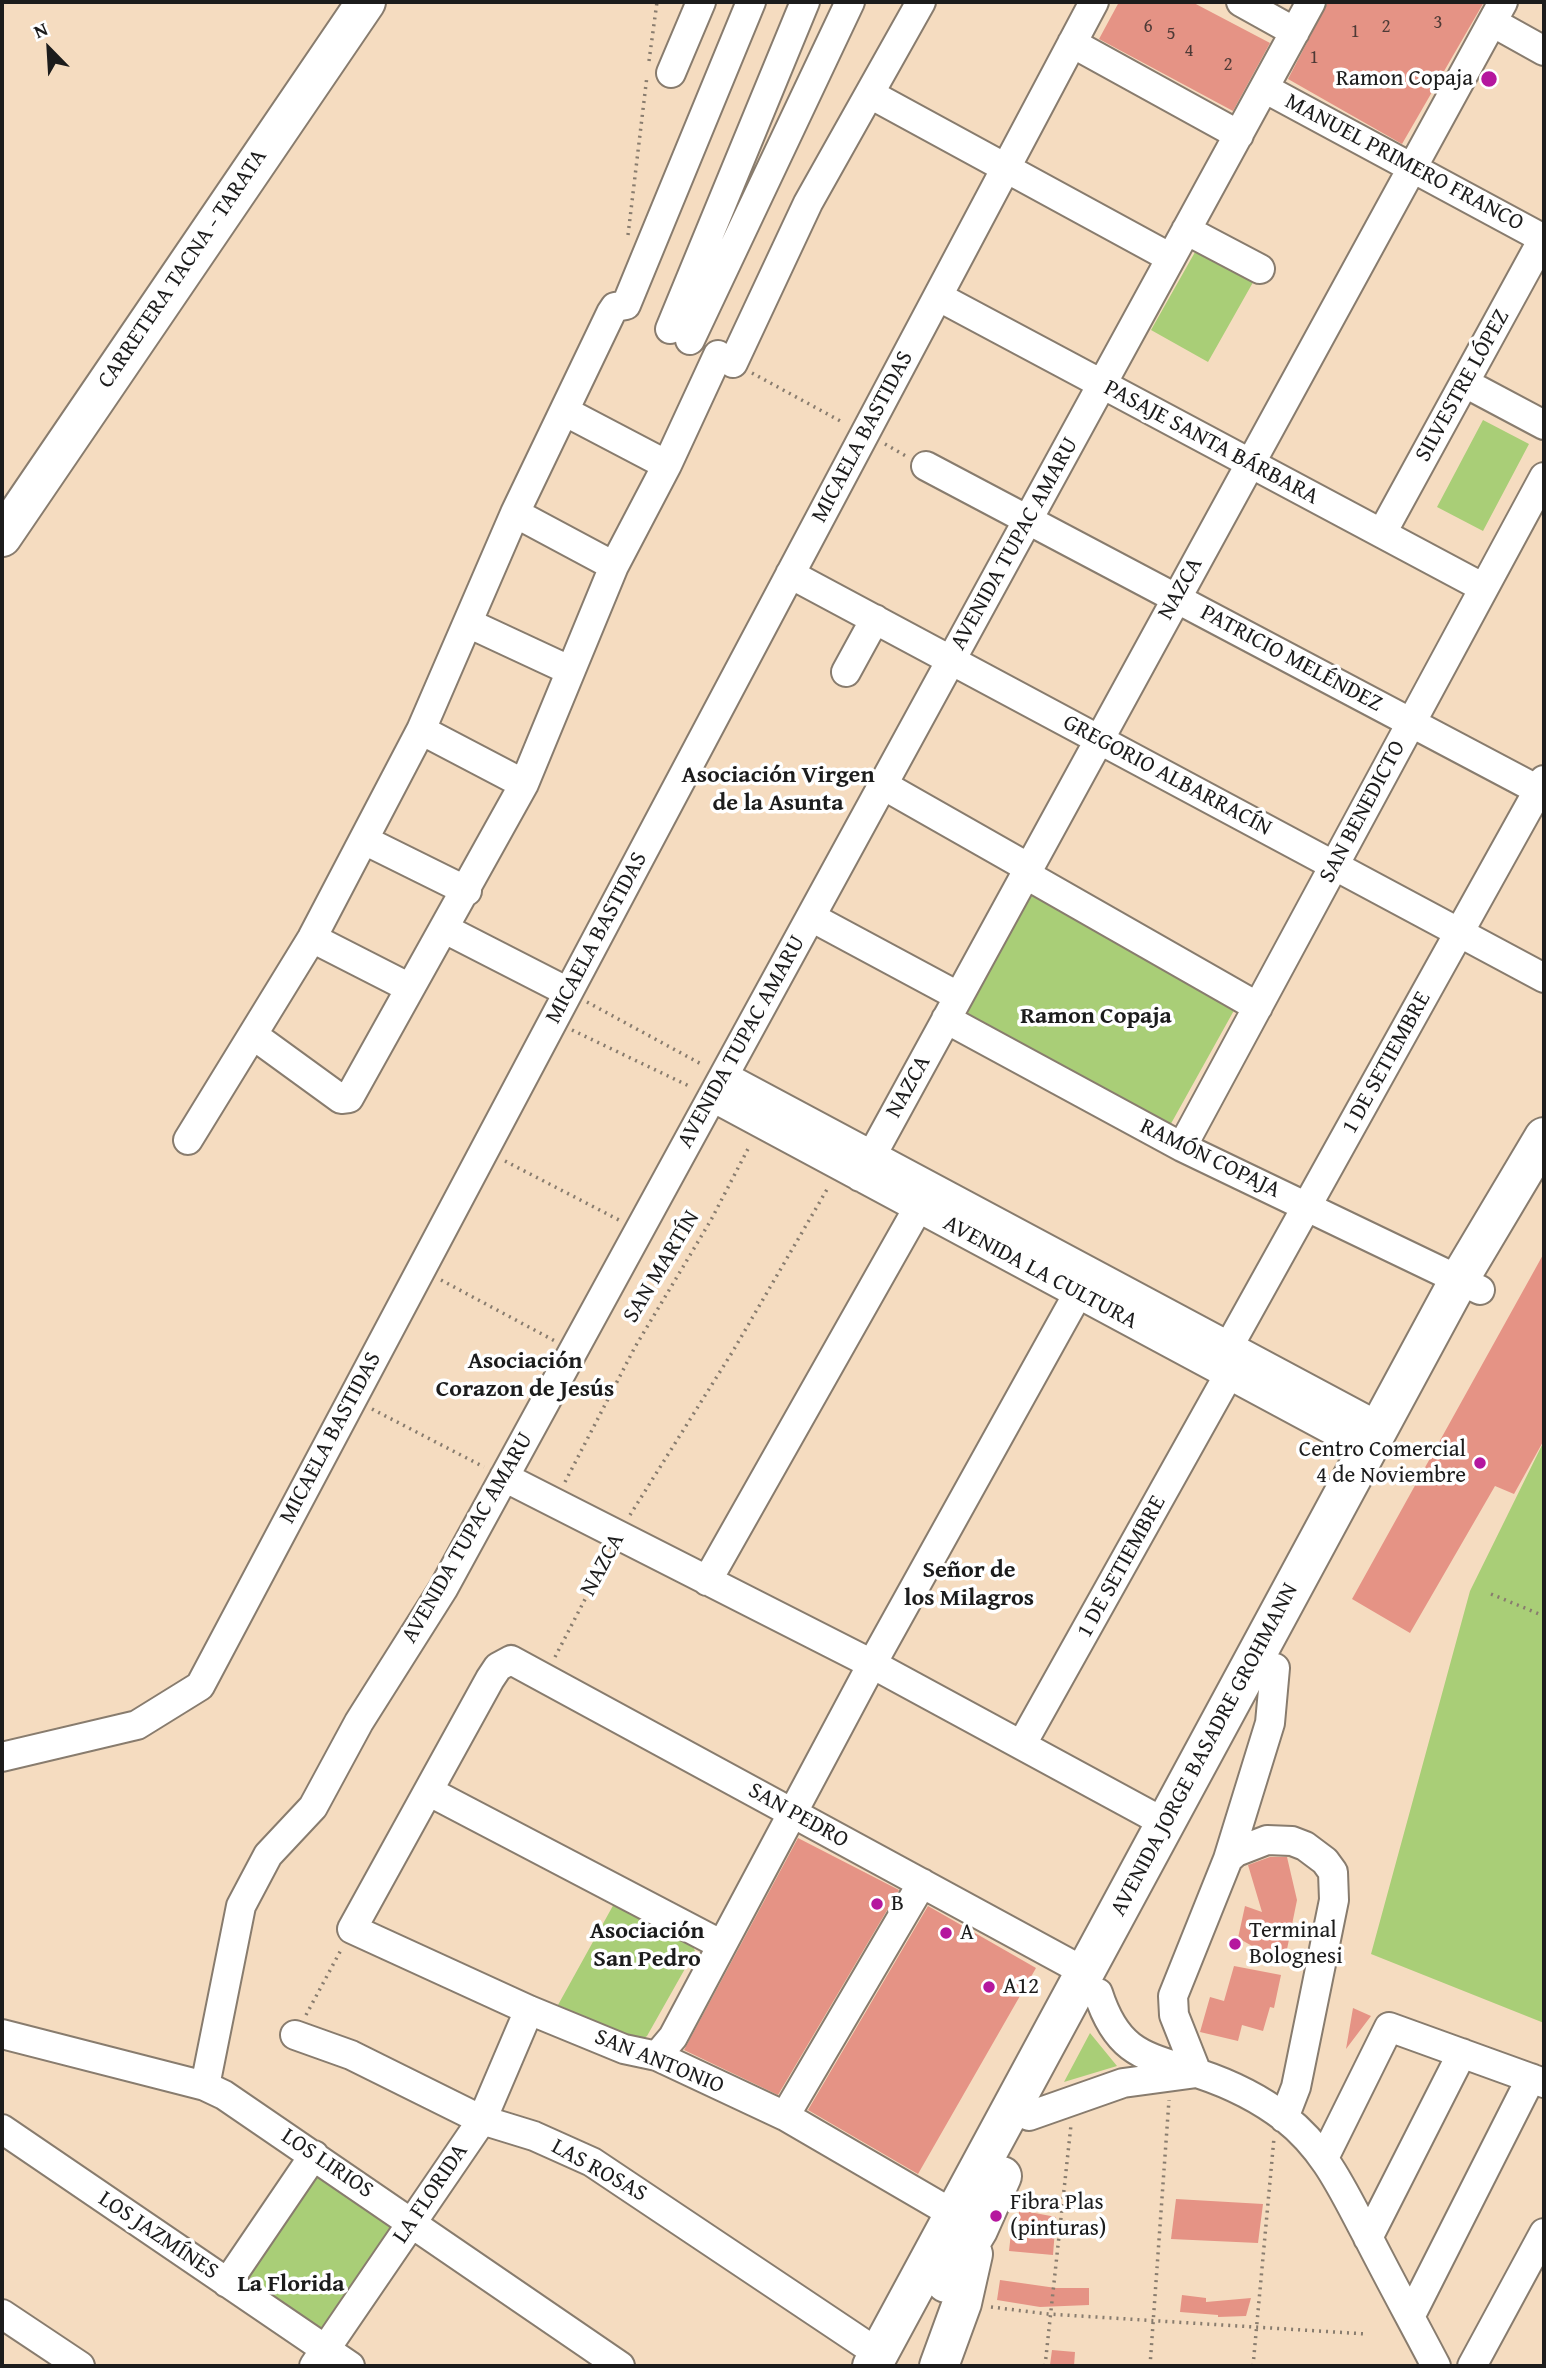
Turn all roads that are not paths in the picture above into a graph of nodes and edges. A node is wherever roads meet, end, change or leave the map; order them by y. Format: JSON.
{"nodes":[{"id":1,"x":366,"y":2,"type":"edge"},
{"id":2,"x":701,"y":2,"type":"edge"},
{"id":3,"x":751,"y":2,"type":"edge"},
{"id":4,"x":805,"y":2,"type":"edge"},
{"id":5,"x":850,"y":2,"type":"edge"},
{"id":6,"x":921,"y":2,"type":"edge"},
{"id":7,"x":1094,"y":2,"type":"edge"},
{"id":8,"x":1241,"y":2,"type":"edge"},
{"id":9,"x":1311,"y":2,"type":"edge"},
{"id":10,"x":1498,"y":12,"type":"edge"},
{"id":11,"x":1295,"y":32,"type":"junction"},
{"id":12,"x":1072,"y":43,"type":"junction"},
{"id":13,"x":1544,"y":51,"type":"edge"},
{"id":14,"x":671,"y":73,"type":"dead end"},
{"id":15,"x":1264,"y":88,"type":"junction"},
{"id":16,"x":870,"y":94,"type":"junction"},
{"id":17,"x":1239,"y":135,"type":"junction"},
{"id":18,"x":1414,"y":167,"type":"junction"},
{"id":19,"x":1006,"y":168,"type":"junction"},
{"id":20,"x":1186,"y":230,"type":"junction"},
{"id":21,"x":1544,"y":239,"type":"edge"},
{"id":22,"x":1171,"y":258,"type":"junction"},
{"id":23,"x":1260,"y":269,"type":"dead end"},
{"id":24,"x":939,"y":297,"type":"junction"},
{"id":25,"x":1465,"y":383,"type":"junction"},
{"id":26,"x":1102,"y":384,"type":"junction"},
{"id":27,"x":566,"y":412,"type":"junction"},
{"id":28,"x":1544,"y":425,"type":"edge"},
{"id":29,"x":1251,"y":463,"type":"junction"},
{"id":30,"x":667,"y":466,"type":"junction"},
{"id":31,"x":926,"y":466,"type":"road end"},
{"id":32,"x":1544,"y":477,"type":"edge"},
{"id":33,"x":515,"y":513,"type":"junction"},
{"id":34,"x":1028,"y":520,"type":"junction"},
{"id":35,"x":1382,"y":533,"type":"junction"},
{"id":36,"x":2,"y":537,"type":"edge"},
{"id":37,"x":614,"y":566,"type":"junction"},
{"id":38,"x":790,"y":574,"type":"junction"},
{"id":39,"x":1484,"y":588,"type":"junction"},
{"id":40,"x":1176,"y":599,"type":"junction"},
{"id":41,"x":875,"y":619,"type":"junction"},
{"id":42,"x":468,"y":624,"type":"junction"},
{"id":43,"x":951,"y":660,"type":"junction"},
{"id":44,"x":569,"y":670,"type":"junction"},
{"id":45,"x":846,"y":672,"type":"dead end"},
{"id":46,"x":1411,"y":723,"type":"junction"},
{"id":47,"x":421,"y":730,"type":"junction"},
{"id":48,"x":1099,"y":739,"type":"junction"},
{"id":49,"x":524,"y":784,"type":"junction"},
{"id":50,"x":883,"y":785,"type":"junction"},
{"id":51,"x":1542,"y":788,"type":"edge"},
{"id":52,"x":364,"y":840,"type":"junction"},
{"id":53,"x":1334,"y":865,"type":"junction"},
{"id":54,"x":1027,"y":871,"type":"junction"},
{"id":55,"x":467,"y":891,"type":"junction"},
{"id":56,"x":811,"y":917,"type":"junction"},
{"id":57,"x":445,"y":929,"type":"junction"},
{"id":58,"x":1459,"y":932,"type":"junction"},
{"id":59,"x":312,"y":938,"type":"junction"},
{"id":60,"x":1544,"y":978,"type":"edge"},
{"id":61,"x":410,"y":988,"type":"junction"},
{"id":62,"x":568,"y":992,"type":"junction"},
{"id":63,"x":1258,"y":1007,"type":"junction"},
{"id":64,"x":952,"y":1008,"type":"junction"},
{"id":65,"x":253,"y":1035,"type":"junction"},
{"id":66,"x":718,"y":1087,"type":"junction"},
{"id":67,"x":1544,"y":1138,"type":"edge"},
{"id":68,"x":188,"y":1140,"type":"dead end"},
{"id":69,"x":1182,"y":1147,"type":"junction"},
{"id":70,"x":857,"y":1166,"type":"junction"},
{"id":71,"x":1544,"y":1180,"type":"edge"},
{"id":72,"x":924,"y":1197,"type":"junction"},
{"id":73,"x":1307,"y":1205,"type":"junction"},
{"id":74,"x":1084,"y":1283,"type":"junction"},
{"id":75,"x":1470,"y":1284,"type":"junction"},
{"id":76,"x":1233,"y":1358,"type":"junction"},
{"id":77,"x":1373,"y":1438,"type":"junction"},
{"id":78,"x":504,"y":1477,"type":"junction"},
{"id":79,"x":707,"y":1581,"type":"junction"},
{"id":80,"x":872,"y":1664,"type":"junction"},
{"id":81,"x":1275,"y":1668,"type":"junction"},
{"id":82,"x":1022,"y":1744,"type":"junction"},
{"id":83,"x":2,"y":1757,"type":"edge"},
{"id":84,"x":430,"y":1792,"type":"junction"},
{"id":85,"x":792,"y":1813,"type":"junction"},
{"id":86,"x":1165,"y":1823,"type":"junction"},
{"id":87,"x":1228,"y":1858,"type":"junction"},
{"id":88,"x":922,"y":1884,"type":"junction"},
{"id":89,"x":722,"y":1945,"type":"junction"},
{"id":90,"x":1091,"y":1983,"type":"junction"},
{"id":91,"x":529,"y":2010,"type":"junction"},
{"id":92,"x":295,"y":2035,"type":"road end"},
{"id":93,"x":7,"y":2045,"type":"edge"},
{"id":94,"x":1462,"y":2053,"type":"junction"},
{"id":95,"x":657,"y":2056,"type":"junction"},
{"id":96,"x":1184,"y":2074,"type":"junction"},
{"id":97,"x":1538,"y":2080,"type":"edge"},
{"id":98,"x":205,"y":2086,"type":"junction"},
{"id":99,"x":785,"y":2116,"type":"junction"},
{"id":100,"x":1029,"y":2116,"type":"junction"},
{"id":101,"x":1284,"y":2118,"type":"junction"},
{"id":102,"x":482,"y":2119,"type":"junction"},
{"id":103,"x":2,"y":2129,"type":"edge"},
{"id":104,"x":314,"y":2155,"type":"junction"},
{"id":105,"x":1325,"y":2156,"type":"junction"},
{"id":106,"x":412,"y":2222,"type":"junction"},
{"id":107,"x":966,"y":2222,"type":"junction"},
{"id":108,"x":1544,"y":2233,"type":"edge"},
{"id":109,"x":1368,"y":2238,"type":"junction"},
{"id":110,"x":227,"y":2283,"type":"junction"},
{"id":111,"x":2,"y":2314,"type":"edge"},
{"id":112,"x":1410,"y":2317,"type":"junction"},
{"id":113,"x":320,"y":2358,"type":"edge"},
{"id":114,"x":882,"y":2362,"type":"edge"},
{"id":115,"x":80,"y":2366,"type":"edge"},
{"id":116,"x":350,"y":2366,"type":"edge"},
{"id":117,"x":620,"y":2366,"type":"edge"},
{"id":118,"x":939,"y":2366,"type":"edge"},
{"id":119,"x":1436,"y":2366,"type":"edge"},
{"id":120,"x":1472,"y":2366,"type":"edge"}],
"edges":[{"from":1,"to":36,"type":"highway","name":"CARRETERA TACNA - TARATA"},
{"from":2,"to":14,"type":"street"},
{"from":3,"to":27,"type":"street"},
{"from":4,"to":5,"type":"street"},
{"from":6,"to":16,"type":"street"},
{"from":7,"to":12,"type":"street","name":"MICAELA BASTIDAS"},
{"from":8,"to":11,"type":"street"},
{"from":9,"to":11,"type":"street","name":"AVENIDA TUPAC AMARU"},
{"from":10,"to":13,"type":"street"},
{"from":10,"to":18,"type":"street","name":"NAZCA"},
{"from":11,"to":15,"type":"street","name":"AVENIDA TUPAC AMARU"},
{"from":12,"to":17,"type":"street"},
{"from":12,"to":19,"type":"street","name":"MICAELA BASTIDAS"},
{"from":15,"to":17,"type":"street","name":"AVENIDA TUPAC AMARU"},
{"from":15,"to":18,"type":"street","name":"MANUEL PRIMERO FRANCO"},
{"from":16,"to":19,"type":"street"},
{"from":16,"to":30,"type":"street"},
{"from":17,"to":20,"type":"street","name":"AVENIDA TUPAC AMARU"},
{"from":18,"to":21,"type":"street","name":"MANUEL PRIMERO FRANCO"},
{"from":18,"to":29,"type":"street","name":"NAZCA"},
{"from":19,"to":22,"type":"street"},
{"from":19,"to":24,"type":"street","name":"MICAELA BASTIDAS"},
{"from":20,"to":22,"type":"street","name":"AVENIDA TUPAC AMARU"},
{"from":20,"to":23,"type":"street"},
{"from":21,"to":25,"type":"street","name":"SILVESTRE LÓPEZ"},
{"from":22,"to":26,"type":"street","name":"AVENIDA TUPAC AMARU"},
{"from":24,"to":26,"type":"street","name":"PASAJE SANTA BÁRBARA"},
{"from":24,"to":38,"type":"street","name":"MICAELA BASTIDAS"},
{"from":25,"to":28,"type":"street"},
{"from":25,"to":35,"type":"street","name":"SILVESTRE LÓPEZ"},
{"from":26,"to":29,"type":"street","name":"PASAJE SANTA BÁRBARA"},
{"from":26,"to":34,"type":"street","name":"AVENIDA TUPAC AMARU"},
{"from":27,"to":30,"type":"street"},
{"from":27,"to":33,"type":"street"},
{"from":29,"to":35,"type":"street","name":"PASAJE SANTA BÁRBARA"},
{"from":29,"to":40,"type":"street","name":"NAZCA"},
{"from":30,"to":37,"type":"street"},
{"from":31,"to":34,"type":"street","name":"PATRICIO MELÉNDEZ"},
{"from":32,"to":39,"type":"street","name":"SAN BENEDICTO"},
{"from":33,"to":37,"type":"street"},
{"from":33,"to":42,"type":"street"},
{"from":34,"to":40,"type":"street","name":"PATRICIO MELÉNDEZ"},
{"from":34,"to":43,"type":"street","name":"AVENIDA TUPAC AMARU"},
{"from":35,"to":39,"type":"street","name":"PASAJE SANTA BÁRBARA"},
{"from":37,"to":44,"type":"street"},
{"from":38,"to":41,"type":"street","name":"GREGORIO ALBARRACÍN"},
{"from":38,"to":62,"type":"street","name":"MICAELA BASTIDAS"},
{"from":39,"to":46,"type":"street","name":"SAN BENEDICTO"},
{"from":40,"to":46,"type":"street","name":"PATRICIO MELÉNDEZ"},
{"from":40,"to":48,"type":"street","name":"NAZCA"},
{"from":41,"to":43,"type":"street","name":"GREGORIO ALBARRACÍN"},
{"from":41,"to":45,"type":"street"},
{"from":42,"to":44,"type":"street"},
{"from":42,"to":47,"type":"street"},
{"from":43,"to":48,"type":"street","name":"GREGORIO ALBARRACÍN"},
{"from":43,"to":50,"type":"street","name":"AVENIDA TUPAC AMARU"},
{"from":44,"to":49,"type":"street"},
{"from":46,"to":51,"type":"street","name":"PATRICIO MELÉNDEZ"},
{"from":46,"to":53,"type":"street","name":"SAN BENEDICTO"},
{"from":47,"to":49,"type":"street"},
{"from":47,"to":52,"type":"street"},
{"from":48,"to":53,"type":"street","name":"GREGORIO ALBARRACÍN"},
{"from":48,"to":54,"type":"street","name":"NAZCA"},
{"from":49,"to":55,"type":"street"},
{"from":50,"to":54,"type":"street"},
{"from":50,"to":56,"type":"street","name":"AVENIDA TUPAC AMARU"},
{"from":51,"to":58,"type":"street","name":"1 DE SETIEMBRE"},
{"from":52,"to":55,"type":"street"},
{"from":52,"to":59,"type":"street"},
{"from":53,"to":58,"type":"street","name":"GREGORIO ALBARRACÍN"},
{"from":53,"to":63,"type":"street","name":"SAN BENEDICTO"},
{"from":54,"to":63,"type":"street"},
{"from":54,"to":64,"type":"street","name":"NAZCA"},
{"from":55,"to":57,"type":"street"},
{"from":56,"to":64,"type":"street","name":"RAMÓN COPAJA"},
{"from":56,"to":66,"type":"street","name":"AVENIDA TUPAC AMARU"},
{"from":57,"to":61,"type":"street"},
{"from":57,"to":62,"type":"street"},
{"from":58,"to":60,"type":"street","name":"GREGORIO ALBARRACÍN"},
{"from":58,"to":73,"type":"street","name":"1 DE SETIEMBRE"},
{"from":59,"to":61,"type":"street"},
{"from":59,"to":65,"type":"street"},
{"from":61,"to":65,"type":"street"},
{"from":62,"to":83,"type":"street","name":"MICAELA BASTIDAS"},
{"from":63,"to":69,"type":"street","name":"SAN BENEDICTO"},
{"from":64,"to":69,"type":"street","name":"RAMÓN COPAJA"},
{"from":64,"to":70,"type":"street","name":"NAZCA"},
{"from":65,"to":68,"type":"street"},
{"from":66,"to":70,"type":"street","name":"AVENIDA LA CULTURA"},
{"from":66,"to":70,"type":"street","name":"AVENIDA LA CULTURA"},
{"from":66,"to":78,"type":"street","name":"AVENIDA TUPAC AMARU"},
{"from":67,"to":75,"type":"highway","name":"AVENIDA JORGE BASADRE GROHMANN"},
{"from":69,"to":73,"type":"street","name":"RAMÓN COPAJA"},
{"from":70,"to":72,"type":"street","name":"AVENIDA LA CULTURA"},
{"from":71,"to":75,"type":"highway","name":"AVENIDA JORGE BASADRE GROHMANN"},
{"from":72,"to":74,"type":"street","name":"AVENIDA LA CULTURA"},
{"from":72,"to":79,"type":"street"},
{"from":73,"to":75,"type":"street","name":"RAMÓN COPAJA"},
{"from":73,"to":76,"type":"street","name":"1 DE SETIEMBRE"},
{"from":74,"to":76,"type":"street","name":"AVENIDA LA CULTURA"},
{"from":74,"to":80,"type":"street"},
{"from":75,"to":77,"type":"highway","name":"AVENIDA JORGE BASADRE GROHMANN"},
{"from":75,"to":81,"type":"highway","name":"AVENIDA JORGE BASADRE GROHMANN"},
{"from":76,"to":77,"type":"street","name":"AVENIDA LA CULTURA"},
{"from":76,"to":82,"type":"street","name":"1 DE SETIEMBRE"},
{"from":77,"to":86,"type":"highway","name":"AVENIDA JORGE BASADRE GROHMANN"},
{"from":78,"to":79,"type":"street"},
{"from":78,"to":98,"type":"street","name":"AVENIDA TUPAC AMARU"},
{"from":79,"to":80,"type":"street"},
{"from":80,"to":82,"type":"street"},
{"from":80,"to":85,"type":"street"},
{"from":81,"to":87,"type":"street"},
{"from":81,"to":90,"type":"highway","name":"AVENIDA JORGE BASADRE GROHMANN"},
{"from":82,"to":86,"type":"street"},
{"from":84,"to":85,"type":"street","name":"SAN PEDRO"},
{"from":84,"to":89,"type":"street"},
{"from":84,"to":91,"type":"street","name":"SAN ANTONIO"},
{"from":85,"to":88,"type":"street","name":"SAN PEDRO"},
{"from":85,"to":89,"type":"street"},
{"from":86,"to":90,"type":"highway","name":"AVENIDA JORGE BASADRE GROHMANN"},
{"from":87,"to":96,"type":"street"},
{"from":87,"to":101,"type":"street"},
{"from":88,"to":90,"type":"street","name":"SAN PEDRO"},
{"from":88,"to":99,"type":"street"},
{"from":89,"to":95,"type":"street"},
{"from":90,"to":96,"type":"street"},
{"from":90,"to":100,"type":"highway","name":"AVENIDA JORGE BASADRE GROHMANN"},
{"from":90,"to":107,"type":"highway","name":"AVENIDA JORGE BASADRE GROHMANN"},
{"from":91,"to":95,"type":"street","name":"SAN ANTONIO"},
{"from":91,"to":102,"type":"street","name":"LA FLORIDA"},
{"from":92,"to":102,"type":"street","name":"LAS ROSAS"},
{"from":93,"to":98,"type":"street","name":"LOS LIRIOS"},
{"from":94,"to":97,"type":"street"},
{"from":94,"to":105,"type":"street"},
{"from":94,"to":109,"type":"street"},
{"from":95,"to":99,"type":"street","name":"SAN ANTONIO"},
{"from":96,"to":100,"type":"street"},
{"from":96,"to":101,"type":"street"},
{"from":97,"to":112,"type":"street"},
{"from":98,"to":104,"type":"street","name":"LOS LIRIOS"},
{"from":99,"to":107,"type":"street","name":"SAN ANTONIO"},
{"from":100,"to":107,"type":"highway","name":"AVENIDA JORGE BASADRE GROHMANN"},
{"from":101,"to":105,"type":"street"},
{"from":102,"to":106,"type":"street","name":"LA FLORIDA"},
{"from":102,"to":114,"type":"street","name":"LAS ROSAS"},
{"from":103,"to":110,"type":"street","name":"LOS JAZMÍNES"},
{"from":104,"to":106,"type":"street","name":"LOS LIRIOS"},
{"from":104,"to":110,"type":"street"},
{"from":105,"to":109,"type":"street"},
{"from":106,"to":113,"type":"street","name":"LA FLORIDA"},
{"from":106,"to":117,"type":"street","name":"LOS LIRIOS"},
{"from":107,"to":114,"type":"highway","name":"AVENIDA JORGE BASADRE GROHMANN"},
{"from":107,"to":118,"type":"highway"},
{"from":108,"to":120,"type":"street"},
{"from":109,"to":112,"type":"street"},
{"from":110,"to":113,"type":"street","name":"LOS JAZMÍNES"},
{"from":111,"to":115,"type":"street"},
{"from":112,"to":119,"type":"street"},
{"from":113,"to":116,"type":"street","name":"LOS JAZMÍNES"}]}
